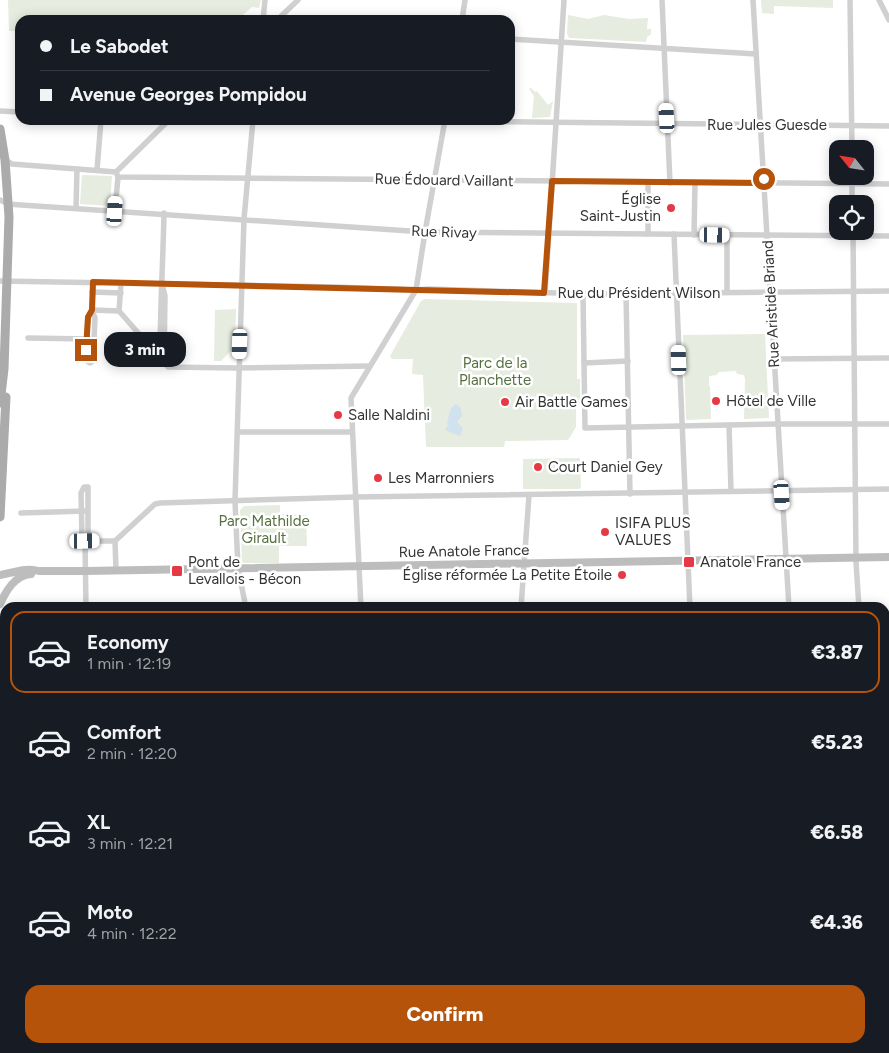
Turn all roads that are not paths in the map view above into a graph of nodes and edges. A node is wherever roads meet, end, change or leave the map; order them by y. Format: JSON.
{"nodes":[{"id":1,"x":266,"y":0,"type":"edge"},
{"id":2,"x":298,"y":0,"type":"edge"},
{"id":3,"x":465,"y":0,"type":"edge"},
{"id":4,"x":564,"y":0,"type":"edge"},
{"id":5,"x":662,"y":0,"type":"edge"},
{"id":6,"x":753,"y":0,"type":"edge"},
{"id":7,"x":850,"y":0,"type":"edge"},
{"id":8,"x":879,"y":0,"type":"edge"},
{"id":9,"x":264,"y":15,"type":"edge"},
{"id":10,"x":281,"y":15,"type":"edge"},
{"id":11,"x":463,"y":15,"type":"edge"},
{"id":12,"x":889,"y":20,"type":"edge"},
{"id":13,"x":515,"y":39,"type":"edge"},
{"id":14,"x":561,"y":42,"type":"junction"},
{"id":15,"x":663,"y":47,"type":"junction"},
{"id":16,"x":756,"y":54,"type":"junction"},
{"id":17,"x":0,"y":111,"type":"edge"},
{"id":18,"x":15,"y":112,"type":"edge"},
{"id":19,"x":515,"y":122,"type":"edge"},
{"id":20,"x":556,"y":123,"type":"junction"},
{"id":21,"x":667,"y":124,"type":"junction"},
{"id":22,"x":101,"y":125,"type":"edge"},
{"id":23,"x":164,"y":125,"type":"edge"},
{"id":24,"x":253,"y":125,"type":"edge"},
{"id":25,"x":444,"y":125,"type":"edge"},
{"id":26,"x":761,"y":125,"type":"junction"},
{"id":27,"x":852,"y":126,"type":"junction"},
{"id":28,"x":889,"y":126,"type":"edge"},
{"id":29,"x":0,"y":129,"type":"edge"},
{"id":30,"x":852,"y":140,"type":"edge"},
{"id":31,"x":4,"y":160,"type":"junction"},
{"id":32,"x":78,"y":168,"type":"junction"},
{"id":33,"x":97,"y":170,"type":"junction"},
{"id":34,"x":117,"y":174,"type":"junction"},
{"id":35,"x":248,"y":178,"type":"junction"},
{"id":36,"x":434,"y":179,"type":"junction"},
{"id":37,"x":552,"y":181,"type":"junction"},
{"id":38,"x":648,"y":183,"type":"junction"},
{"id":39,"x":670,"y":183,"type":"junction"},
{"id":40,"x":695,"y":183,"type":"junction"},
{"id":41,"x":764,"y":183,"type":"junction"},
{"id":42,"x":829,"y":184,"type":"edge"},
{"id":43,"x":874,"y":184,"type":"edge"},
{"id":44,"x":889,"y":184,"type":"edge"},
{"id":45,"x":4,"y":202,"type":"edge"},
{"id":46,"x":76,"y":208,"type":"junction"},
{"id":47,"x":115,"y":211,"type":"junction"},
{"id":48,"x":164,"y":214,"type":"junction"},
{"id":49,"x":244,"y":219,"type":"junction"},
{"id":50,"x":425,"y":232,"type":"junction"},
{"id":51,"x":548,"y":234,"type":"junction"},
{"id":52,"x":648,"y":234,"type":"junction"},
{"id":53,"x":674,"y":234,"type":"junction"},
{"id":54,"x":694,"y":235,"type":"junction"},
{"id":55,"x":727,"y":235,"type":"junction"},
{"id":56,"x":829,"y":235,"type":"edge"},
{"id":57,"x":874,"y":235,"type":"edge"},
{"id":58,"x":767,"y":236,"type":"junction"},
{"id":59,"x":889,"y":236,"type":"edge"},
{"id":60,"x":853,"y":240,"type":"edge"},
{"id":61,"x":3,"y":280,"type":"edge"},
{"id":62,"x":93,"y":282,"type":"junction"},
{"id":63,"x":121,"y":283,"type":"junction"},
{"id":64,"x":163,"y":284,"type":"junction"},
{"id":65,"x":242,"y":285,"type":"junction"},
{"id":66,"x":416,"y":290,"type":"junction"},
{"id":67,"x":853,"y":291,"type":"junction"},
{"id":68,"x":889,"y":291,"type":"edge"},
{"id":69,"x":92,"y":292,"type":"junction"},
{"id":70,"x":727,"y":292,"type":"junction"},
{"id":71,"x":771,"y":292,"type":"junction"},
{"id":72,"x":544,"y":293,"type":"junction"},
{"id":73,"x":676,"y":293,"type":"junction"},
{"id":74,"x":121,"y":294,"type":"junction"},
{"id":75,"x":583,"y":294,"type":"junction"},
{"id":76,"x":626,"y":294,"type":"junction"},
{"id":77,"x":92,"y":310,"type":"junction"},
{"id":78,"x":119,"y":311,"type":"junction"},
{"id":79,"x":28,"y":338,"type":"dead end"},
{"id":80,"x":86,"y":339,"type":"junction"},
{"id":81,"x":94,"y":339,"type":"junction"},
{"id":82,"x":854,"y":358,"type":"junction"},
{"id":83,"x":889,"y":358,"type":"edge"},
{"id":84,"x":774,"y":359,"type":"junction"},
{"id":85,"x":162,"y":361,"type":"junction"},
{"id":86,"x":628,"y":361,"type":"junction"},
{"id":87,"x":584,"y":363,"type":"junction"},
{"id":88,"x":370,"y":366,"type":"junction"},
{"id":89,"x":240,"y":368,"type":"junction"},
{"id":90,"x":4,"y":369,"type":"junction"},
{"id":91,"x":0,"y":403,"type":"edge"},
{"id":92,"x":778,"y":424,"type":"junction"},
{"id":93,"x":854,"y":424,"type":"junction"},
{"id":94,"x":889,"y":424,"type":"edge"},
{"id":95,"x":682,"y":426,"type":"junction"},
{"id":96,"x":729,"y":426,"type":"junction"},
{"id":97,"x":629,"y":428,"type":"junction"},
{"id":98,"x":238,"y":432,"type":"junction"},
{"id":99,"x":352,"y":432,"type":"junction"},
{"id":100,"x":855,"y":489,"type":"junction"},
{"id":101,"x":889,"y":489,"type":"edge"},
{"id":102,"x":782,"y":490,"type":"junction"},
{"id":103,"x":731,"y":491,"type":"junction"},
{"id":104,"x":685,"y":492,"type":"junction"},
{"id":105,"x":630,"y":494,"type":"junction"},
{"id":106,"x":529,"y":495,"type":"junction"},
{"id":107,"x":356,"y":497,"type":"junction"},
{"id":108,"x":236,"y":501,"type":"junction"},
{"id":109,"x":21,"y":513,"type":"dead end"},
{"id":110,"x":0,"y":517,"type":"edge"},
{"id":111,"x":85,"y":541,"type":"junction"},
{"id":112,"x":115,"y":541,"type":"junction"},
{"id":113,"x":889,"y":557,"type":"edge"},
{"id":114,"x":786,"y":558,"type":"junction"},
{"id":115,"x":856,"y":558,"type":"junction"},
{"id":116,"x":688,"y":560,"type":"junction"},
{"id":117,"x":524,"y":563,"type":"junction"},
{"id":118,"x":360,"y":566,"type":"junction"},
{"id":119,"x":238,"y":568,"type":"junction"},
{"id":120,"x":116,"y":570,"type":"junction"},
{"id":121,"x":39,"y":571,"type":"junction"},
{"id":122,"x":85,"y":571,"type":"junction"},
{"id":123,"x":0,"y":575,"type":"edge"},
{"id":124,"x":1,"y":602,"type":"edge"},
{"id":125,"x":86,"y":602,"type":"edge"},
{"id":126,"x":245,"y":602,"type":"edge"},
{"id":127,"x":362,"y":602,"type":"edge"},
{"id":128,"x":521,"y":602,"type":"edge"},
{"id":129,"x":690,"y":602,"type":"edge"},
{"id":130,"x":789,"y":602,"type":"edge"},
{"id":131,"x":860,"y":602,"type":"edge"}],
"edges":[{"from":1,"to":9,"type":"street"},
{"from":2,"to":10,"type":"street"},
{"from":3,"to":11,"type":"street"},
{"from":4,"to":14,"type":"street"},
{"from":5,"to":15,"type":"street"},
{"from":6,"to":16,"type":"street","name":"Rue Aristide Briand"},
{"from":7,"to":27,"type":"street"},
{"from":8,"to":12,"type":"street"},
{"from":13,"to":14,"type":"street"},
{"from":14,"to":15,"type":"street"},
{"from":14,"to":20,"type":"street"},
{"from":15,"to":16,"type":"street"},
{"from":15,"to":21,"type":"street"},
{"from":16,"to":26,"type":"street","name":"Rue Aristide Briand"},
{"from":17,"to":18,"type":"street"},
{"from":19,"to":20,"type":"street","name":"Rue Jules Guesde"},
{"from":20,"to":21,"type":"street","name":"Rue Jules Guesde"},
{"from":20,"to":37,"type":"street"},
{"from":21,"to":26,"type":"street","name":"Rue Jules Guesde"},
{"from":21,"to":39,"type":"street"},
{"from":22,"to":33,"type":"street"},
{"from":23,"to":34,"type":"street"},
{"from":24,"to":35,"type":"street"},
{"from":25,"to":36,"type":"street"},
{"from":26,"to":27,"type":"street","name":"Rue Jules Guesde"},
{"from":26,"to":41,"type":"street","name":"Rue Aristide Briand"},
{"from":27,"to":28,"type":"street","name":"Rue Jules Guesde"},
{"from":27,"to":30,"type":"street"},
{"from":29,"to":31,"type":"main road"},
{"from":31,"to":32,"type":"street","name":"Rue Édouard Vaillant"},
{"from":31,"to":45,"type":"main road"},
{"from":32,"to":33,"type":"street","name":"Rue Édouard Vaillant"},
{"from":32,"to":46,"type":"street"},
{"from":33,"to":34,"type":"street","name":"Rue Édouard Vaillant"},
{"from":34,"to":35,"type":"street","name":"Rue Édouard Vaillant"},
{"from":34,"to":47,"type":"street"},
{"from":35,"to":36,"type":"street","name":"Rue Édouard Vaillant"},
{"from":35,"to":49,"type":"street"},
{"from":36,"to":37,"type":"street","name":"Rue Édouard Vaillant"},
{"from":36,"to":50,"type":"street"},
{"from":37,"to":38,"type":"street","name":"Rue Édouard Vaillant"},
{"from":37,"to":51,"type":"street"},
{"from":38,"to":39,"type":"street","name":"Rue Édouard Vaillant"},
{"from":38,"to":52,"type":"street"},
{"from":39,"to":40,"type":"street","name":"Rue Édouard Vaillant"},
{"from":40,"to":41,"type":"street","name":"Rue Édouard Vaillant"},
{"from":40,"to":54,"type":"street"},
{"from":41,"to":42,"type":"street","name":"Rue Édouard Vaillant"},
{"from":41,"to":58,"type":"street","name":"Rue Aristide Briand"},
{"from":43,"to":44,"type":"street","name":"Rue Édouard Vaillant"},
{"from":45,"to":46,"type":"street","name":"Rue Rivay"},
{"from":45,"to":61,"type":"main road"},
{"from":46,"to":47,"type":"street","name":"Rue Rivay"},
{"from":47,"to":48,"type":"street","name":"Rue Rivay"},
{"from":48,"to":49,"type":"street","name":"Rue Rivay"},
{"from":48,"to":64,"type":"street"},
{"from":49,"to":50,"type":"street","name":"Rue Rivay"},
{"from":49,"to":65,"type":"street"},
{"from":50,"to":51,"type":"street","name":"Rue Rivay"},
{"from":50,"to":66,"type":"street"},
{"from":51,"to":52,"type":"street","name":"Rue Rivay"},
{"from":51,"to":72,"type":"street"},
{"from":52,"to":53,"type":"street","name":"Rue Rivay"},
{"from":53,"to":54,"type":"street","name":"Rue Rivay"},
{"from":53,"to":73,"type":"street"},
{"from":54,"to":55,"type":"street","name":"Rue Rivay"},
{"from":55,"to":58,"type":"street","name":"Rue Rivay"},
{"from":55,"to":70,"type":"street"},
{"from":56,"to":58,"type":"street","name":"Rue Rivay"},
{"from":57,"to":59,"type":"street","name":"Rue Rivay"},
{"from":58,"to":71,"type":"street","name":"Rue Aristide Briand"},
{"from":60,"to":67,"type":"street"},
{"from":61,"to":62,"type":"street","name":"Rue du Président Wilson"},
{"from":61,"to":90,"type":"main road"},
{"from":62,"to":63,"type":"street","name":"Rue du Président Wilson"},
{"from":62,"to":69,"type":"street"},
{"from":63,"to":64,"type":"street","name":"Rue du Président Wilson"},
{"from":63,"to":74,"type":"street"},
{"from":64,"to":65,"type":"street","name":"Rue du Président Wilson"},
{"from":64,"to":85,"type":"street"},
{"from":64,"to":85,"type":"street"},
{"from":65,"to":66,"type":"street","name":"Rue du Président Wilson"},
{"from":65,"to":89,"type":"street"},
{"from":66,"to":72,"type":"street","name":"Rue du Président Wilson"},
{"from":66,"to":88,"type":"street"},
{"from":67,"to":68,"type":"street","name":"Rue du Président Wilson"},
{"from":67,"to":71,"type":"street","name":"Rue du Président Wilson"},
{"from":67,"to":82,"type":"street"},
{"from":69,"to":74,"type":"street"},
{"from":69,"to":77,"type":"street"},
{"from":70,"to":71,"type":"street","name":"Rue du Président Wilson"},
{"from":70,"to":73,"type":"street","name":"Rue du Président Wilson"},
{"from":71,"to":84,"type":"street","name":"Rue Aristide Briand"},
{"from":72,"to":75,"type":"street","name":"Rue du Président Wilson"},
{"from":73,"to":76,"type":"street","name":"Rue du Président Wilson"},
{"from":73,"to":95,"type":"street"},
{"from":74,"to":78,"type":"street"},
{"from":75,"to":76,"type":"street","name":"Rue du Président Wilson"},
{"from":75,"to":87,"type":"street"},
{"from":76,"to":86,"type":"street"},
{"from":77,"to":78,"type":"street"},
{"from":77,"to":80,"type":"street"},
{"from":77,"to":81,"type":"street"},
{"from":78,"to":85,"type":"street"},
{"from":79,"to":80,"type":"street"},
{"from":80,"to":81,"type":"street"},
{"from":80,"to":81,"type":"street"},
{"from":82,"to":83,"type":"street"},
{"from":82,"to":84,"type":"street"},
{"from":82,"to":93,"type":"street"},
{"from":84,"to":92,"type":"street","name":"Rue Aristide Briand"},
{"from":85,"to":89,"type":"street"},
{"from":86,"to":87,"type":"street"},
{"from":86,"to":97,"type":"street"},
{"from":87,"to":97,"type":"street"},
{"from":88,"to":89,"type":"street"},
{"from":88,"to":99,"type":"street"},
{"from":89,"to":98,"type":"street"},
{"from":90,"to":91,"type":"main road"},
{"from":90,"to":110,"type":"main road"},
{"from":92,"to":93,"type":"street"},
{"from":92,"to":96,"type":"street"},
{"from":92,"to":102,"type":"street","name":"Rue Aristide Briand"},
{"from":93,"to":94,"type":"street"},
{"from":93,"to":100,"type":"street"},
{"from":95,"to":96,"type":"street"},
{"from":95,"to":97,"type":"street"},
{"from":95,"to":104,"type":"street"},
{"from":96,"to":103,"type":"street"},
{"from":97,"to":105,"type":"street"},
{"from":98,"to":99,"type":"street"},
{"from":98,"to":108,"type":"street"},
{"from":99,"to":107,"type":"street"},
{"from":100,"to":101,"type":"street"},
{"from":100,"to":102,"type":"street"},
{"from":100,"to":115,"type":"street"},
{"from":102,"to":103,"type":"street"},
{"from":102,"to":114,"type":"street","name":"Rue Aristide Briand"},
{"from":103,"to":104,"type":"street"},
{"from":104,"to":105,"type":"street"},
{"from":104,"to":116,"type":"street"},
{"from":105,"to":106,"type":"street"},
{"from":106,"to":107,"type":"street"},
{"from":106,"to":117,"type":"street"},
{"from":107,"to":108,"type":"street"},
{"from":107,"to":118,"type":"street"},
{"from":108,"to":112,"type":"street"},
{"from":108,"to":119,"type":"street"},
{"from":109,"to":111,"type":"street"},
{"from":111,"to":112,"type":"street"},
{"from":111,"to":122,"type":"street"},
{"from":112,"to":120,"type":"street"},
{"from":113,"to":115,"type":"main road","name":"Rue Anatole France"},
{"from":114,"to":115,"type":"main road","name":"Rue Anatole France"},
{"from":114,"to":116,"type":"main road","name":"Rue Anatole France"},
{"from":114,"to":130,"type":"street","name":"Rue Aristide Briand"},
{"from":115,"to":131,"type":"street"},
{"from":116,"to":117,"type":"main road","name":"Rue Anatole France"},
{"from":116,"to":129,"type":"street"},
{"from":117,"to":118,"type":"main road","name":"Rue Anatole France"},
{"from":117,"to":128,"type":"street"},
{"from":118,"to":119,"type":"main road","name":"Rue Anatole France"},
{"from":118,"to":127,"type":"street"},
{"from":119,"to":120,"type":"main road","name":"Rue Anatole France"},
{"from":119,"to":126,"type":"street"},
{"from":120,"to":122,"type":"main road","name":"Rue Anatole France"},
{"from":121,"to":122,"type":"main road","name":"Rue Anatole France"},
{"from":121,"to":123,"type":"main road","name":"Rue Anatole France"},
{"from":121,"to":124,"type":"main road"},
{"from":122,"to":125,"type":"street"}]}
